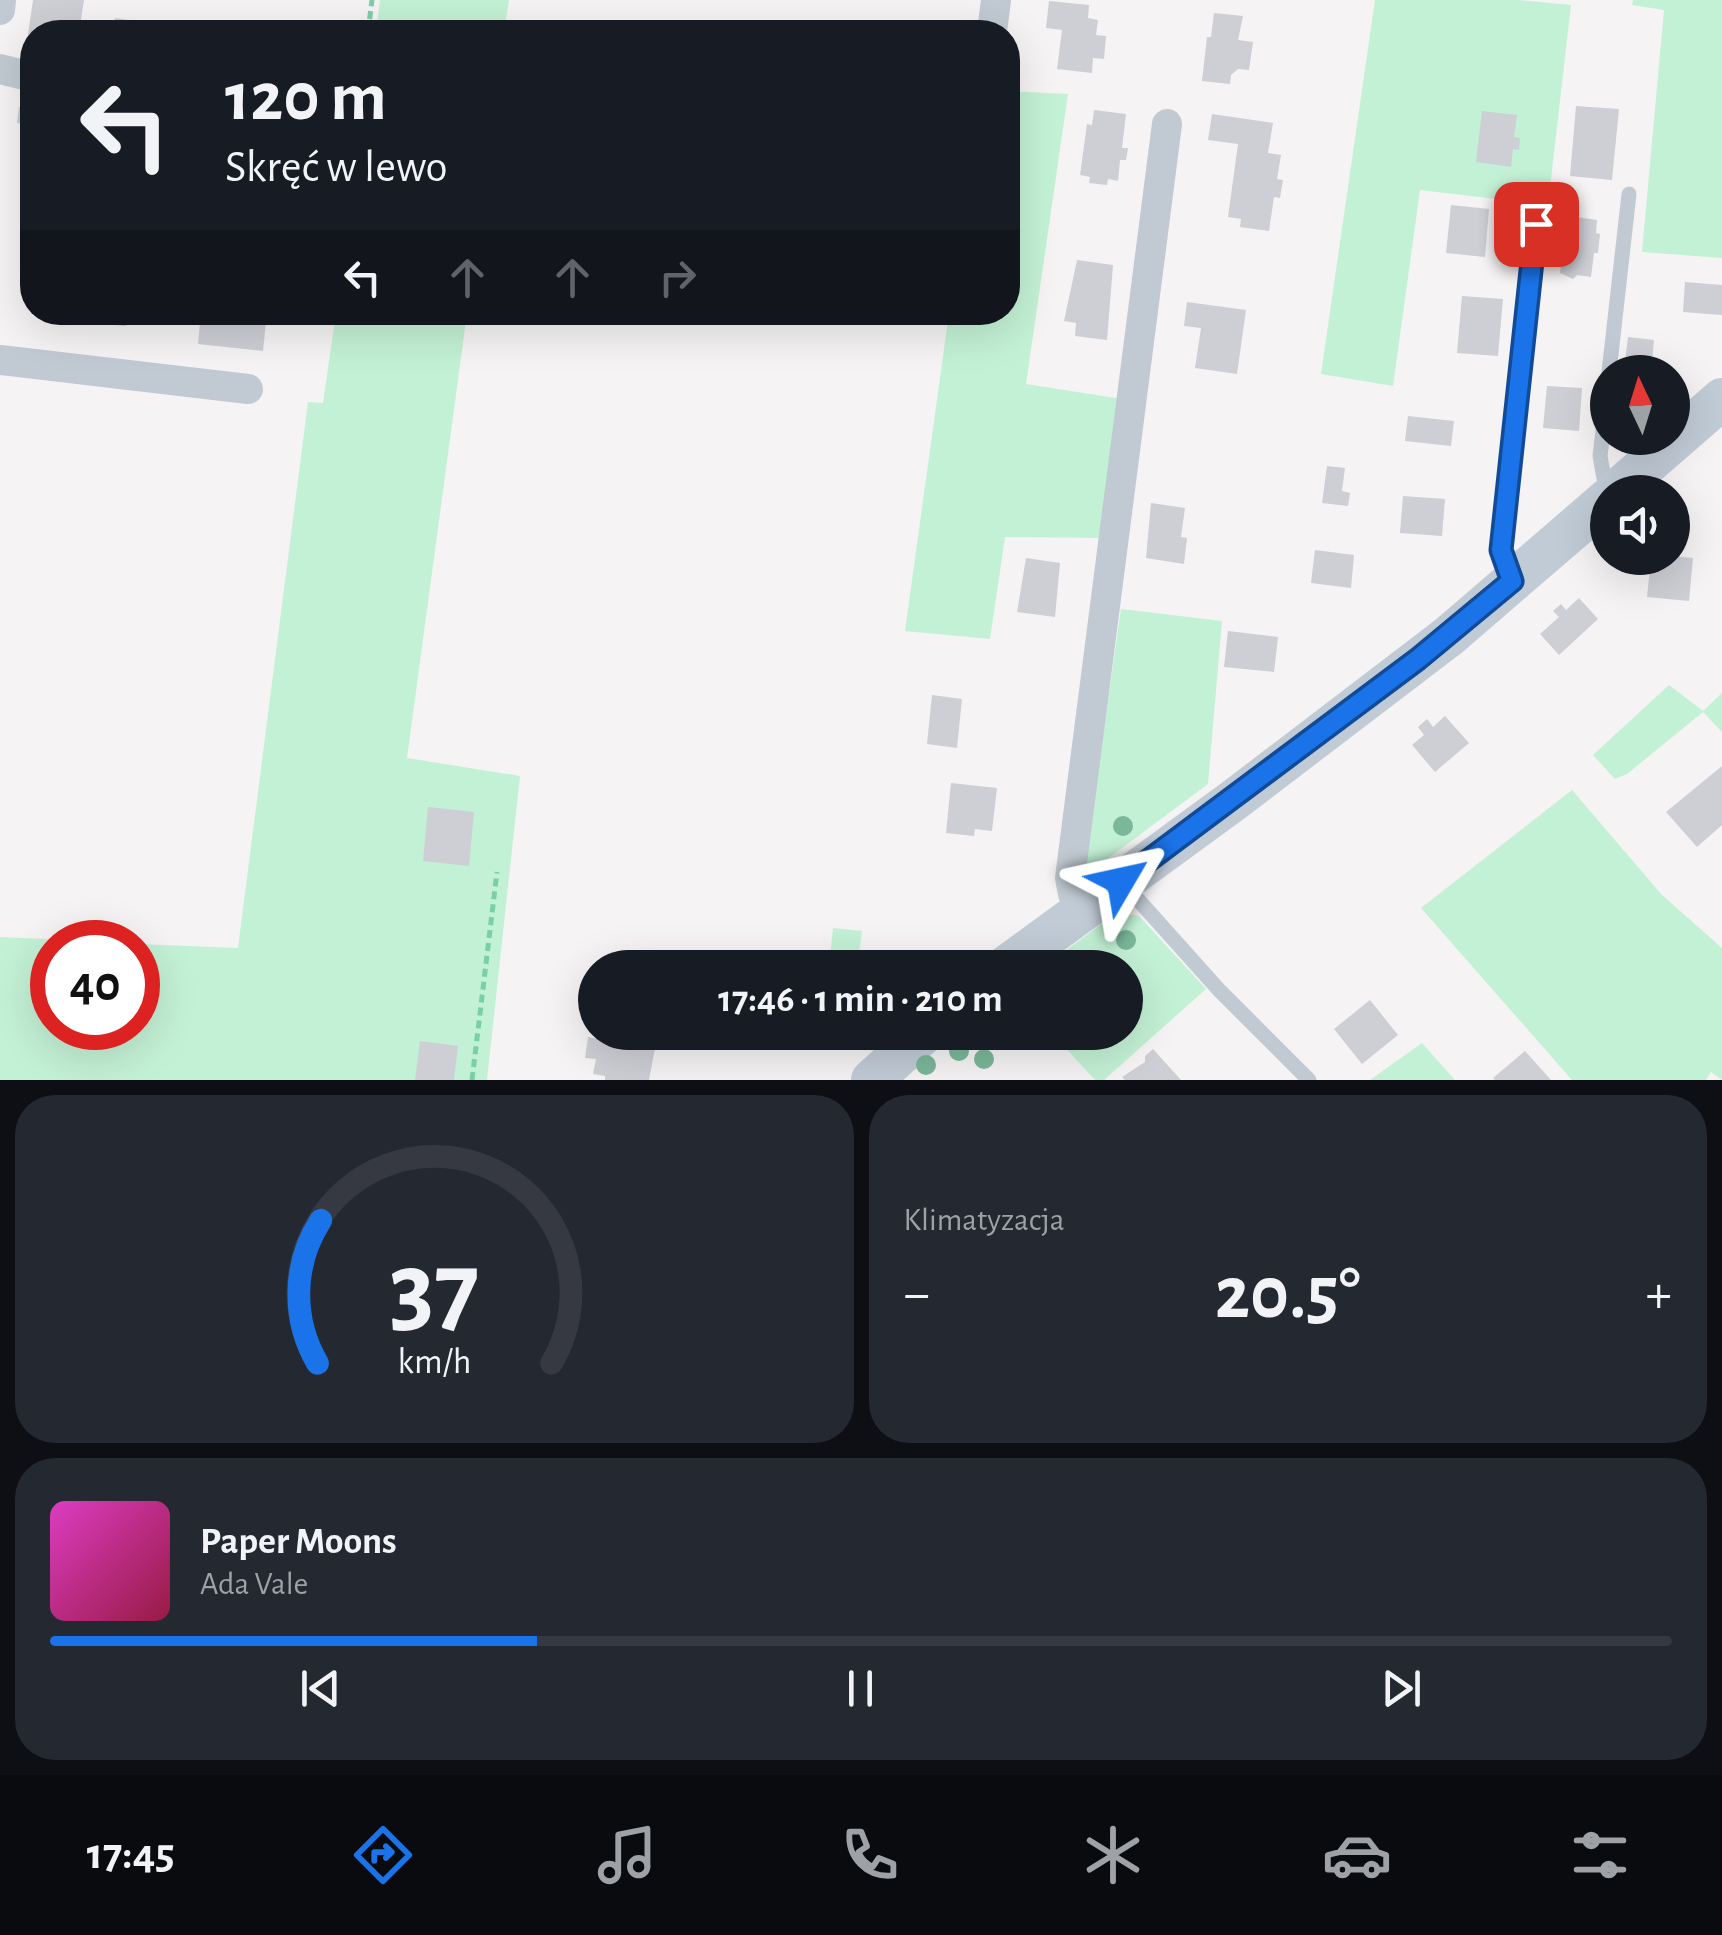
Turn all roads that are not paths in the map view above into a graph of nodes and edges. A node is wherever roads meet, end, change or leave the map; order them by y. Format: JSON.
{"nodes":[{"id":1,"x":1,"y":0,"type":"edge"},
{"id":2,"x":0,"y":10,"type":"edge"},
{"id":3,"x":1167,"y":124,"type":"dead end"},
{"id":4,"x":1629,"y":194,"type":"dead end"},
{"id":5,"x":1536,"y":224,"type":"dead end"},
{"id":6,"x":1611,"y":355,"type":"edge"},
{"id":7,"x":0,"y":360,"type":"edge"},
{"id":8,"x":248,"y":390,"type":"dead end"},
{"id":9,"x":1722,"y":399,"type":"edge"},
{"id":10,"x":1635,"y":475,"type":"edge"},
{"id":11,"x":1590,"y":514,"type":"edge"},
{"id":12,"x":1512,"y":581,"type":"junction"},
{"id":13,"x":1121,"y":881,"type":"junction"},
{"id":14,"x":1082,"y":909,"type":"junction"},
{"id":15,"x":1028,"y":950,"type":"edge"},
{"id":16,"x":904,"y":1050,"type":"edge"},
{"id":17,"x":872,"y":1080,"type":"edge"},
{"id":18,"x":1309,"y":1080,"type":"edge"}],
"edges":[{"from":1,"to":2,"type":"street"},
{"from":3,"to":14,"type":"street"},
{"from":4,"to":6,"type":"lane"},
{"from":5,"to":12,"type":"lane"},
{"from":7,"to":8,"type":"street"},
{"from":9,"to":10,"type":"street"},
{"from":11,"to":12,"type":"street"},
{"from":12,"to":13,"type":"street"},
{"from":13,"to":14,"type":"street"},
{"from":13,"to":18,"type":"lane"},
{"from":14,"to":15,"type":"street"},
{"from":16,"to":17,"type":"street"}]}
